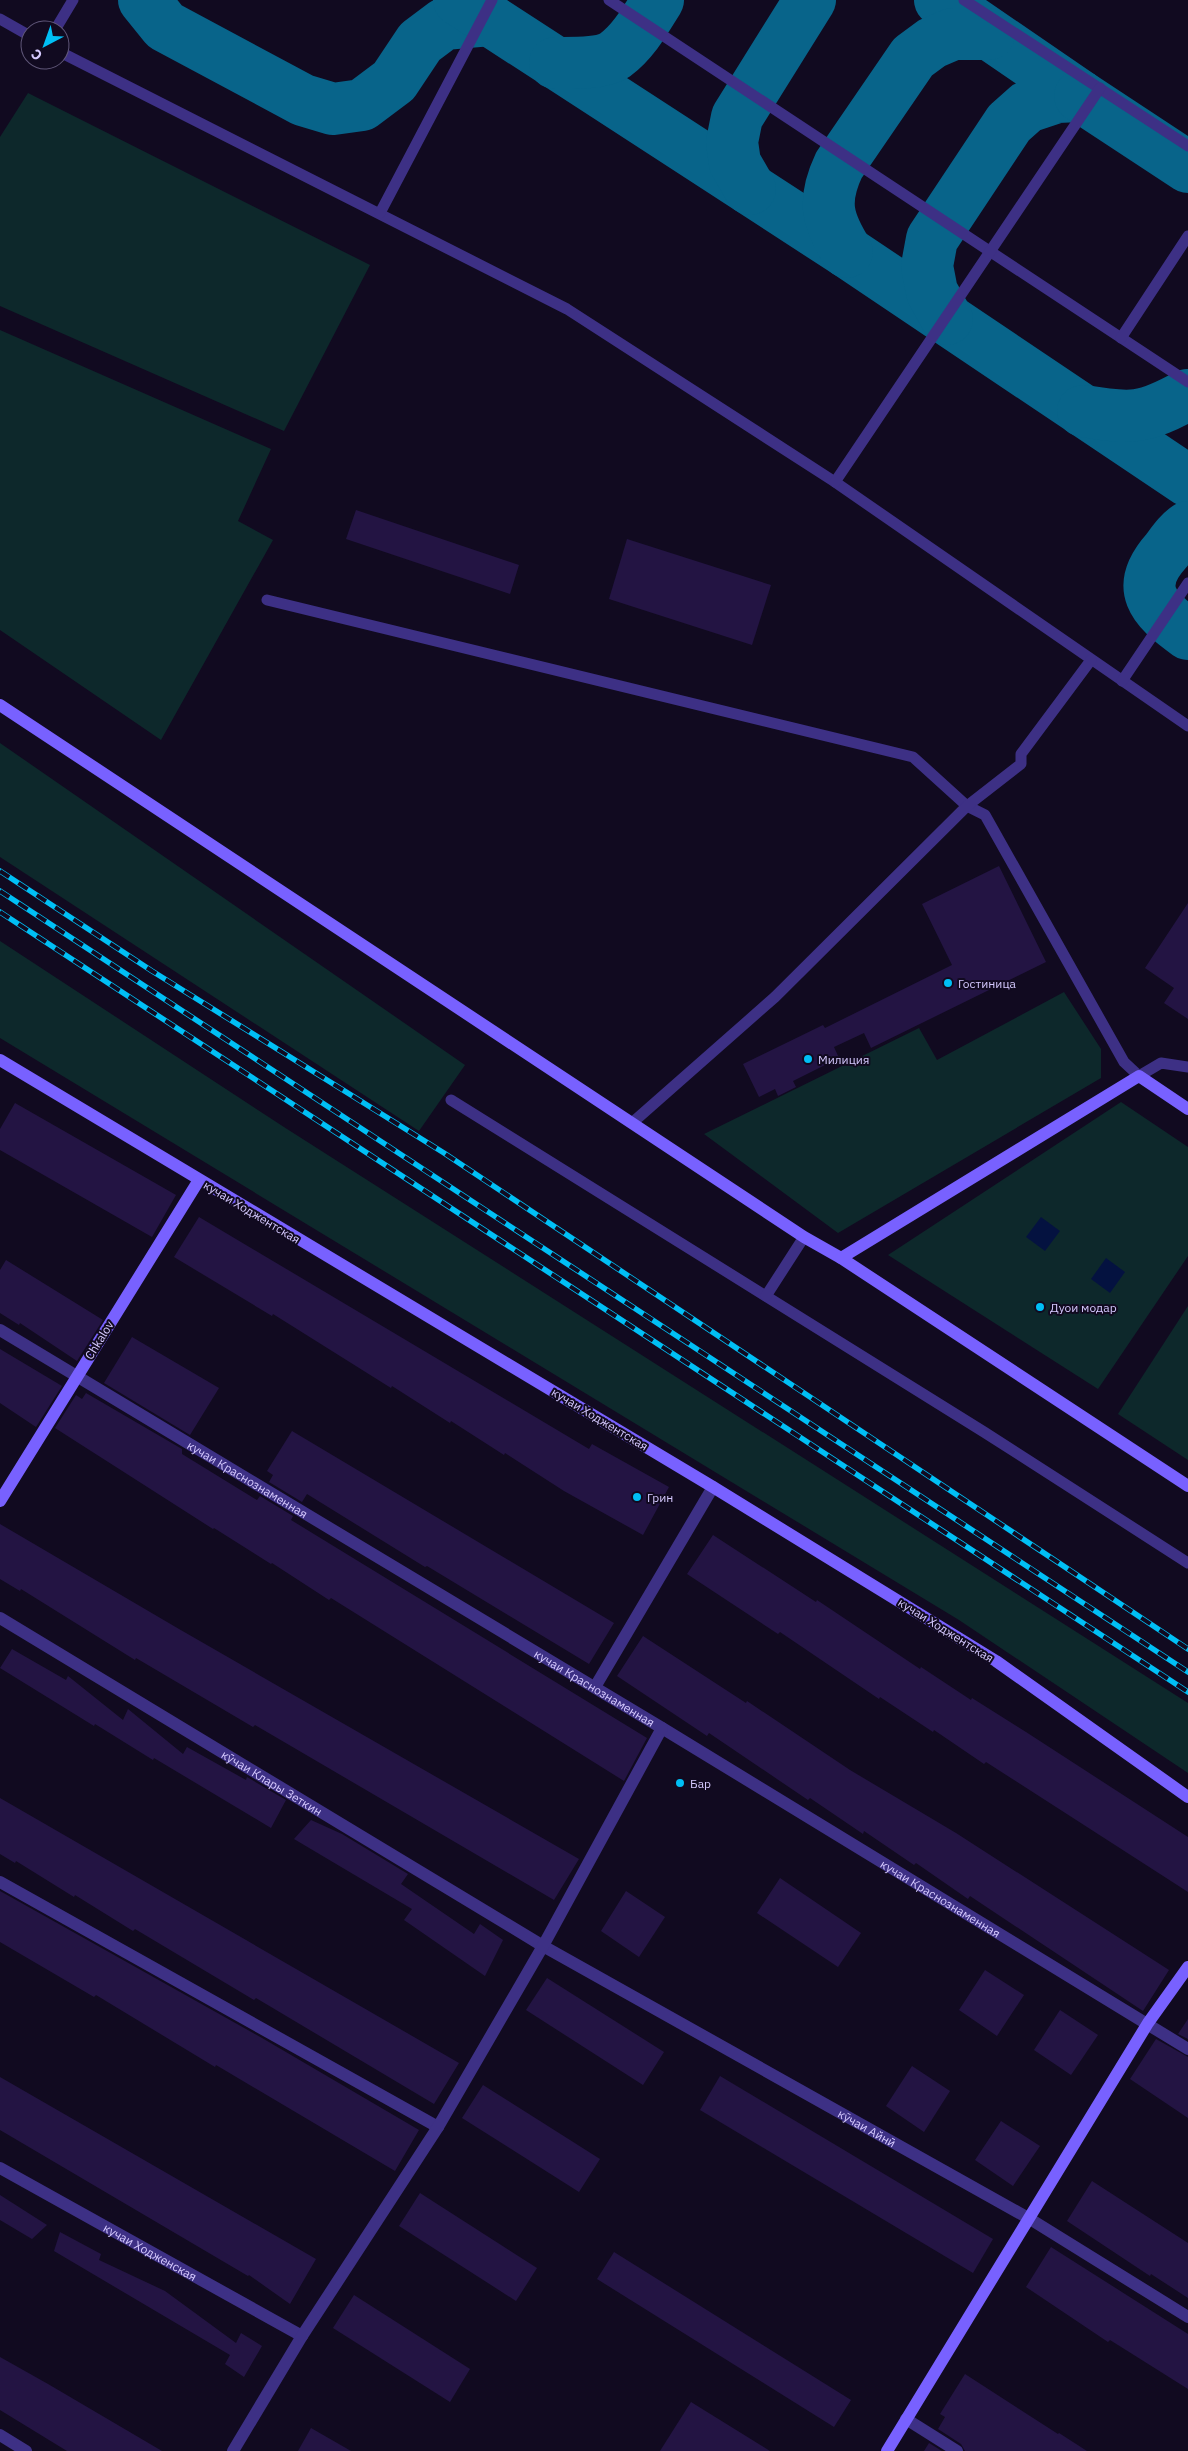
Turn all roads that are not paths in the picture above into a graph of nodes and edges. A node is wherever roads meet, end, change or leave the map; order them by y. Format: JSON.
{"nodes":[{"id":1,"x":73,"y":0,"type":"edge"},
{"id":2,"x":492,"y":0,"type":"edge"},
{"id":3,"x":609,"y":0,"type":"edge"},
{"id":4,"x":964,"y":0,"type":"edge"},
{"id":5,"x":0,"y":19,"type":"edge"},
{"id":6,"x":62,"y":20,"type":"edge"},
{"id":7,"x":20,"y":30,"type":"edge"},
{"id":8,"x":70,"y":57,"type":"edge"},
{"id":9,"x":1100,"y":88,"type":"junction"},
{"id":10,"x":1188,"y":146,"type":"edge"},
{"id":11,"x":380,"y":212,"type":"junction"},
{"id":12,"x":1188,"y":236,"type":"edge"},
{"id":13,"x":990,"y":252,"type":"junction"},
{"id":14,"x":1121,"y":338,"type":"junction"},
{"id":15,"x":1188,"y":382,"type":"edge"},
{"id":16,"x":835,"y":482,"type":"junction"},
{"id":17,"x":1188,"y":582,"type":"edge"},
{"id":18,"x":267,"y":600,"type":"dead end"},
{"id":19,"x":1091,"y":660,"type":"junction"},
{"id":20,"x":1122,"y":681,"type":"junction"},
{"id":21,"x":0,"y":705,"type":"edge"},
{"id":22,"x":1188,"y":726,"type":"edge"},
{"id":23,"x":967,"y":806,"type":"junction"},
{"id":24,"x":0,"y":1060,"type":"edge"},
{"id":25,"x":1188,"y":1066,"type":"edge"},
{"id":26,"x":1139,"y":1076,"type":"junction"},
{"id":27,"x":451,"y":1100,"type":"dead end"},
{"id":28,"x":1188,"y":1109,"type":"edge"},
{"id":29,"x":632,"y":1123,"type":"junction"},
{"id":30,"x":199,"y":1180,"type":"junction"},
{"id":31,"x":804,"y":1237,"type":"junction"},
{"id":32,"x":840,"y":1258,"type":"junction"},
{"id":33,"x":766,"y":1296,"type":"junction"},
{"id":34,"x":0,"y":1330,"type":"edge"},
{"id":35,"x":77,"y":1376,"type":"junction"},
{"id":36,"x":1188,"y":1486,"type":"edge"},
{"id":37,"x":714,"y":1487,"type":"junction"},
{"id":38,"x":0,"y":1501,"type":"edge"},
{"id":39,"x":1188,"y":1563,"type":"edge"},
{"id":40,"x":0,"y":1618,"type":"edge"},
{"id":41,"x":595,"y":1688,"type":"junction"},
{"id":42,"x":662,"y":1728,"type":"junction"},
{"id":43,"x":1188,"y":1797,"type":"edge"},
{"id":44,"x":0,"y":1882,"type":"edge"},
{"id":45,"x":543,"y":1946,"type":"junction"},
{"id":46,"x":1188,"y":1967,"type":"edge"},
{"id":47,"x":1148,"y":2023,"type":"junction"},
{"id":48,"x":1188,"y":2048,"type":"edge"},
{"id":49,"x":438,"y":2127,"type":"junction"},
{"id":50,"x":0,"y":2168,"type":"edge"},
{"id":51,"x":1030,"y":2219,"type":"junction"},
{"id":52,"x":1188,"y":2317,"type":"edge"},
{"id":53,"x":302,"y":2336,"type":"junction"},
{"id":54,"x":906,"y":2419,"type":"junction"},
{"id":55,"x":0,"y":2435,"type":"edge"},
{"id":56,"x":26,"y":2451,"type":"edge"},
{"id":57,"x":232,"y":2451,"type":"edge"},
{"id":58,"x":886,"y":2451,"type":"edge"},
{"id":59,"x":958,"y":2451,"type":"edge"}],
"edges":[{"from":1,"to":6,"type":"lane"},
{"from":2,"to":11,"type":"lane"},
{"from":3,"to":13,"type":"lane"},
{"from":4,"to":9,"type":"lane"},
{"from":5,"to":7,"type":"lane"},
{"from":8,"to":11,"type":"lane"},
{"from":9,"to":10,"type":"lane"},
{"from":9,"to":13,"type":"lane"},
{"from":11,"to":16,"type":"lane"},
{"from":12,"to":14,"type":"lane"},
{"from":13,"to":14,"type":"lane"},
{"from":13,"to":16,"type":"lane"},
{"from":14,"to":15,"type":"lane"},
{"from":16,"to":19,"type":"lane"},
{"from":17,"to":20,"type":"lane"},
{"from":18,"to":23,"type":"lane"},
{"from":19,"to":20,"type":"lane"},
{"from":19,"to":23,"type":"lane"},
{"from":20,"to":22,"type":"lane"},
{"from":21,"to":29,"type":"street"},
{"from":23,"to":26,"type":"lane"},
{"from":23,"to":29,"type":"lane"},
{"from":24,"to":30,"type":"street","name":"кучаи Ходжентская"},
{"from":25,"to":26,"type":"lane"},
{"from":26,"to":28,"type":"street"},
{"from":26,"to":32,"type":"street"},
{"from":27,"to":33,"type":"lane"},
{"from":29,"to":31,"type":"street"},
{"from":30,"to":35,"type":"street","name":"Chkalov"},
{"from":30,"to":37,"type":"street","name":"кучаи Ходжентская"},
{"from":31,"to":32,"type":"street"},
{"from":31,"to":33,"type":"lane"},
{"from":32,"to":36,"type":"street"},
{"from":33,"to":39,"type":"lane"},
{"from":34,"to":35,"type":"street","name":"кучаи Краснознаменная"},
{"from":35,"to":38,"type":"street","name":"Chkalov"},
{"from":35,"to":41,"type":"street","name":"кучаи Краснознаменная"},
{"from":37,"to":41,"type":"street"},
{"from":37,"to":43,"type":"street","name":"кучаи Ходжентская"},
{"from":40,"to":45,"type":"street","name":"кӯчаи Клары Зеткин"},
{"from":41,"to":42,"type":"street","name":"кучаи Краснознаменная"},
{"from":42,"to":45,"type":"street"},
{"from":42,"to":47,"type":"street","name":"кучаи Краснознаменная"},
{"from":44,"to":49,"type":"street"},
{"from":45,"to":49,"type":"street"},
{"from":45,"to":51,"type":"street","name":"кӯчаи Айнӣ"},
{"from":46,"to":47,"type":"street"},
{"from":47,"to":48,"type":"street","name":"кучаи Краснознаменная"},
{"from":47,"to":51,"type":"street"},
{"from":49,"to":53,"type":"street"},
{"from":50,"to":53,"type":"street","name":"кучаи Ходженская"},
{"from":51,"to":52,"type":"street","name":"кӯчаи Айнӣ"},
{"from":51,"to":54,"type":"street"},
{"from":53,"to":57,"type":"street"},
{"from":54,"to":58,"type":"street"},
{"from":54,"to":59,"type":"street"},
{"from":55,"to":56,"type":"street"}]}
